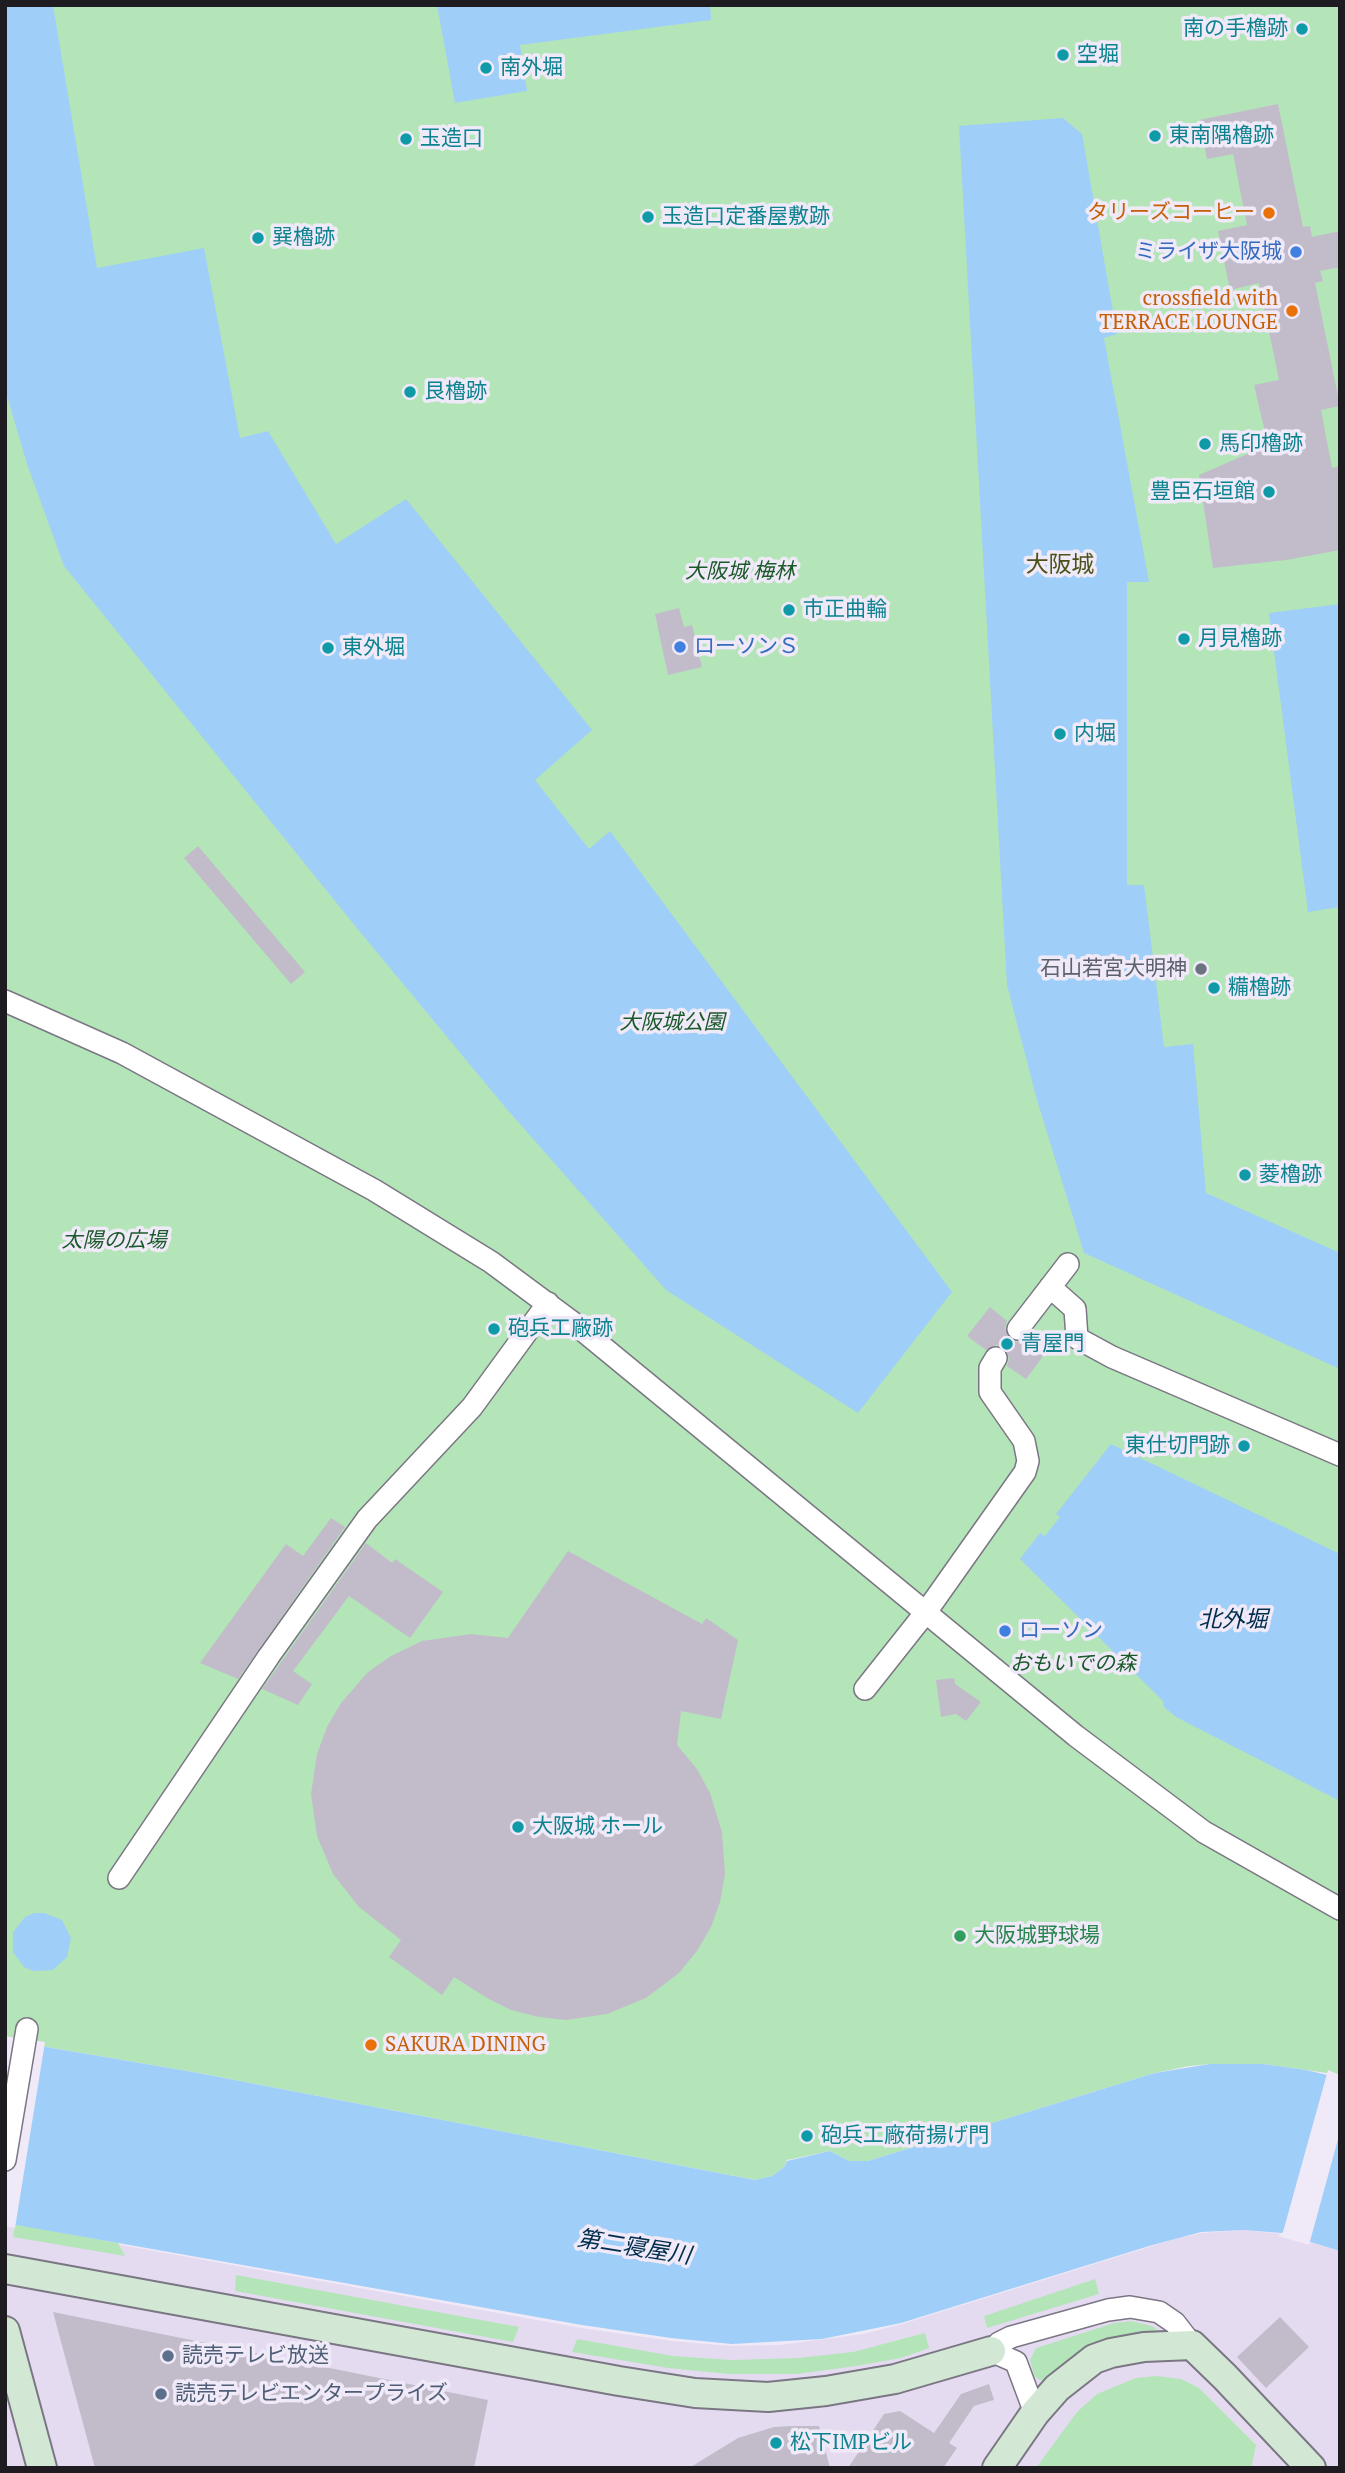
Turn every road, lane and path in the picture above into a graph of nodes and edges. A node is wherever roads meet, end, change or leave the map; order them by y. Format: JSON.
{"nodes":[{"id":1,"x":5,"y":1002,"type":"edge"},
{"id":2,"x":1068,"y":1264,"type":"dead end"},
{"id":3,"x":1049,"y":1287,"type":"junction"},
{"id":4,"x":548,"y":1303,"type":"junction"},
{"id":5,"x":1018,"y":1329,"type":"dead end"},
{"id":6,"x":996,"y":1358,"type":"dead end"},
{"id":7,"x":1340,"y":1455,"type":"edge"},
{"id":8,"x":926,"y":1612,"type":"junction"},
{"id":9,"x":865,"y":1689,"type":"dead end"},
{"id":10,"x":119,"y":1878,"type":"dead end"},
{"id":11,"x":1340,"y":1909,"type":"edge"},
{"id":12,"x":27,"y":2029,"type":"dead end"},
{"id":13,"x":5,"y":2160,"type":"edge"},
{"id":14,"x":5,"y":2269,"type":"edge"},
{"id":15,"x":5,"y":2331,"type":"edge"},
{"id":16,"x":1192,"y":2345,"type":"junction"},
{"id":17,"x":991,"y":2351,"type":"junction"},
{"id":18,"x":1035,"y":2413,"type":"junction"},
{"id":19,"x":42,"y":2468,"type":"edge"},
{"id":20,"x":998,"y":2468,"type":"edge"},
{"id":21,"x":1311,"y":2468,"type":"edge"}],
"edges":[{"from":1,"to":4,"type":"street"},
{"from":2,"to":3,"type":"street"},
{"from":3,"to":5,"type":"street"},
{"from":3,"to":7,"type":"street"},
{"from":4,"to":8,"type":"street"},
{"from":4,"to":10,"type":"street"},
{"from":6,"to":8,"type":"street"},
{"from":8,"to":9,"type":"street"},
{"from":8,"to":11,"type":"street"},
{"from":12,"to":13,"type":"street"},
{"from":14,"to":17,"type":"street"},
{"from":15,"to":19,"type":"street"},
{"from":16,"to":17,"type":"street"},
{"from":16,"to":18,"type":"street"},
{"from":16,"to":21,"type":"street"},
{"from":17,"to":18,"type":"street"},
{"from":18,"to":20,"type":"street"}]}
